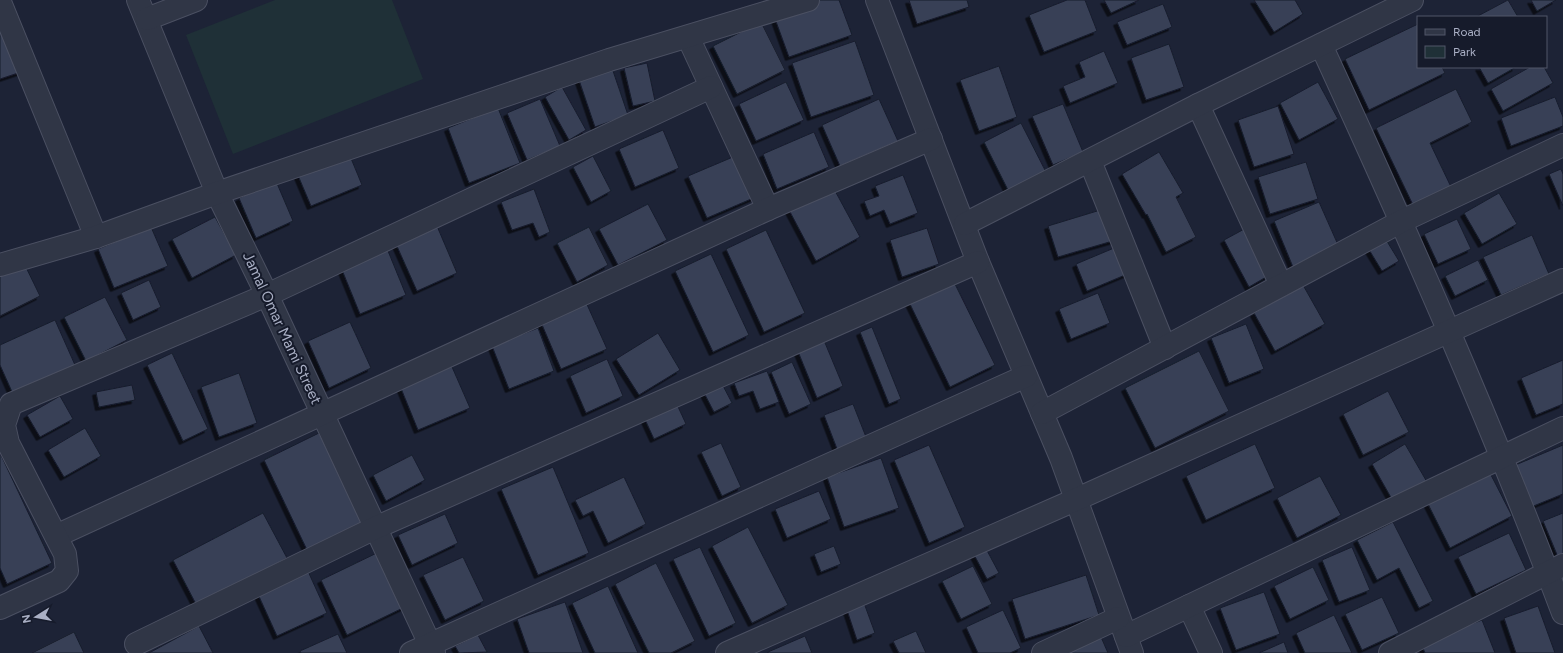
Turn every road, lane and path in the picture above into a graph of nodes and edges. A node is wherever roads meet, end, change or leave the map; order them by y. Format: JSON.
{"nodes":[{"id":1,"x":196,"y":0,"type":"edge"},
{"id":2,"x":808,"y":0,"type":"edge"},
{"id":3,"x":877,"y":0,"type":"edge"},
{"id":4,"x":1412,"y":0,"type":"edge"},
{"id":5,"x":0,"y":2,"type":"edge"},
{"id":6,"x":143,"y":10,"type":"edge"},
{"id":7,"x":688,"y":37,"type":"junction"},
{"id":8,"x":1321,"y":45,"type":"junction"},
{"id":9,"x":711,"y":87,"type":"junction"},
{"id":10,"x":1198,"y":105,"type":"junction"},
{"id":11,"x":931,"y":140,"type":"junction"},
{"id":12,"x":1563,"y":145,"type":"edge"},
{"id":13,"x":1090,"y":160,"type":"junction"},
{"id":14,"x":217,"y":193,"type":"junction"},
{"id":15,"x":768,"y":209,"type":"junction"},
{"id":16,"x":1402,"y":221,"type":"junction"},
{"id":17,"x":965,"y":224,"type":"junction"},
{"id":18,"x":96,"y":237,"type":"junction"},
{"id":19,"x":978,"y":262,"type":"junction"},
{"id":20,"x":0,"y":265,"type":"edge"},
{"id":21,"x":1563,"y":280,"type":"edge"},
{"id":22,"x":1281,"y":285,"type":"junction"},
{"id":23,"x":267,"y":295,"type":"junction"},
{"id":24,"x":1450,"y":331,"type":"junction"},
{"id":25,"x":1165,"y":348,"type":"junction"},
{"id":26,"x":1026,"y":376,"type":"junction"},
{"id":27,"x":1042,"y":413,"type":"junction"},
{"id":28,"x":322,"y":414,"type":"junction"},
{"id":29,"x":1563,"y":428,"type":"edge"},
{"id":30,"x":1501,"y":457,"type":"junction"},
{"id":31,"x":1075,"y":500,"type":"junction"},
{"id":32,"x":375,"y":528,"type":"junction"},
{"id":33,"x":56,"y":536,"type":"junction"},
{"id":34,"x":1555,"y":568,"type":"edge"},
{"id":35,"x":1189,"y":606,"type":"junction"},
{"id":36,"x":0,"y":608,"type":"edge"},
{"id":37,"x":1563,"y":613,"type":"edge"},
{"id":38,"x":1125,"y":636,"type":"edge"},
{"id":39,"x":136,"y":644,"type":"dead end"},
{"id":40,"x":425,"y":650,"type":"edge"},
{"id":41,"x":727,"y":653,"type":"edge"},
{"id":42,"x":1043,"y":653,"type":"edge"},
{"id":43,"x":1211,"y":653,"type":"edge"},
{"id":44,"x":1390,"y":653,"type":"edge"}],
"edges":[{"from":1,"to":6,"type":"street"},
{"from":2,"to":7,"type":"street"},
{"from":3,"to":11,"type":"street"},
{"from":4,"to":8,"type":"street"},
{"from":5,"to":18,"type":"street"},
{"from":6,"to":14,"type":"street","name":"Jamal Omar Mami Street"},
{"from":7,"to":9,"type":"street"},
{"from":7,"to":14,"type":"street"},
{"from":8,"to":10,"type":"street"},
{"from":8,"to":16,"type":"street"},
{"from":9,"to":15,"type":"street"},
{"from":9,"to":23,"type":"street"},
{"from":10,"to":13,"type":"street"},
{"from":10,"to":22,"type":"street"},
{"from":11,"to":15,"type":"street"},
{"from":11,"to":17,"type":"street"},
{"from":12,"to":16,"type":"street"},
{"from":13,"to":17,"type":"street"},
{"from":13,"to":25,"type":"street"},
{"from":14,"to":18,"type":"street"},
{"from":14,"to":23,"type":"street","name":"Jamal Omar Mami Street"},
{"from":15,"to":28,"type":"street"},
{"from":16,"to":22,"type":"street"},
{"from":16,"to":24,"type":"street"},
{"from":17,"to":19,"type":"street"},
{"from":18,"to":20,"type":"street"},
{"from":19,"to":26,"type":"street"},
{"from":19,"to":32,"type":"street"},
{"from":21,"to":24,"type":"street"},
{"from":22,"to":25,"type":"street"},
{"from":23,"to":28,"type":"street","name":"Jamal Omar Mami Street"},
{"from":23,"to":33,"type":"street"},
{"from":24,"to":30,"type":"street"},
{"from":24,"to":31,"type":"street"},
{"from":25,"to":27,"type":"street"},
{"from":26,"to":27,"type":"street"},
{"from":26,"to":40,"type":"street"},
{"from":27,"to":31,"type":"street"},
{"from":28,"to":32,"type":"street","name":"Jamal Omar Mami Street"},
{"from":28,"to":33,"type":"street"},
{"from":29,"to":30,"type":"street"},
{"from":30,"to":34,"type":"street"},
{"from":30,"to":35,"type":"street"},
{"from":31,"to":38,"type":"street"},
{"from":31,"to":41,"type":"street"},
{"from":32,"to":39,"type":"street"},
{"from":32,"to":40,"type":"street","name":"Jamal Omar Mami Street"},
{"from":33,"to":36,"type":"street"},
{"from":34,"to":37,"type":"street"},
{"from":34,"to":44,"type":"street"},
{"from":35,"to":38,"type":"street"},
{"from":35,"to":43,"type":"street"},
{"from":38,"to":42,"type":"street"}]}
